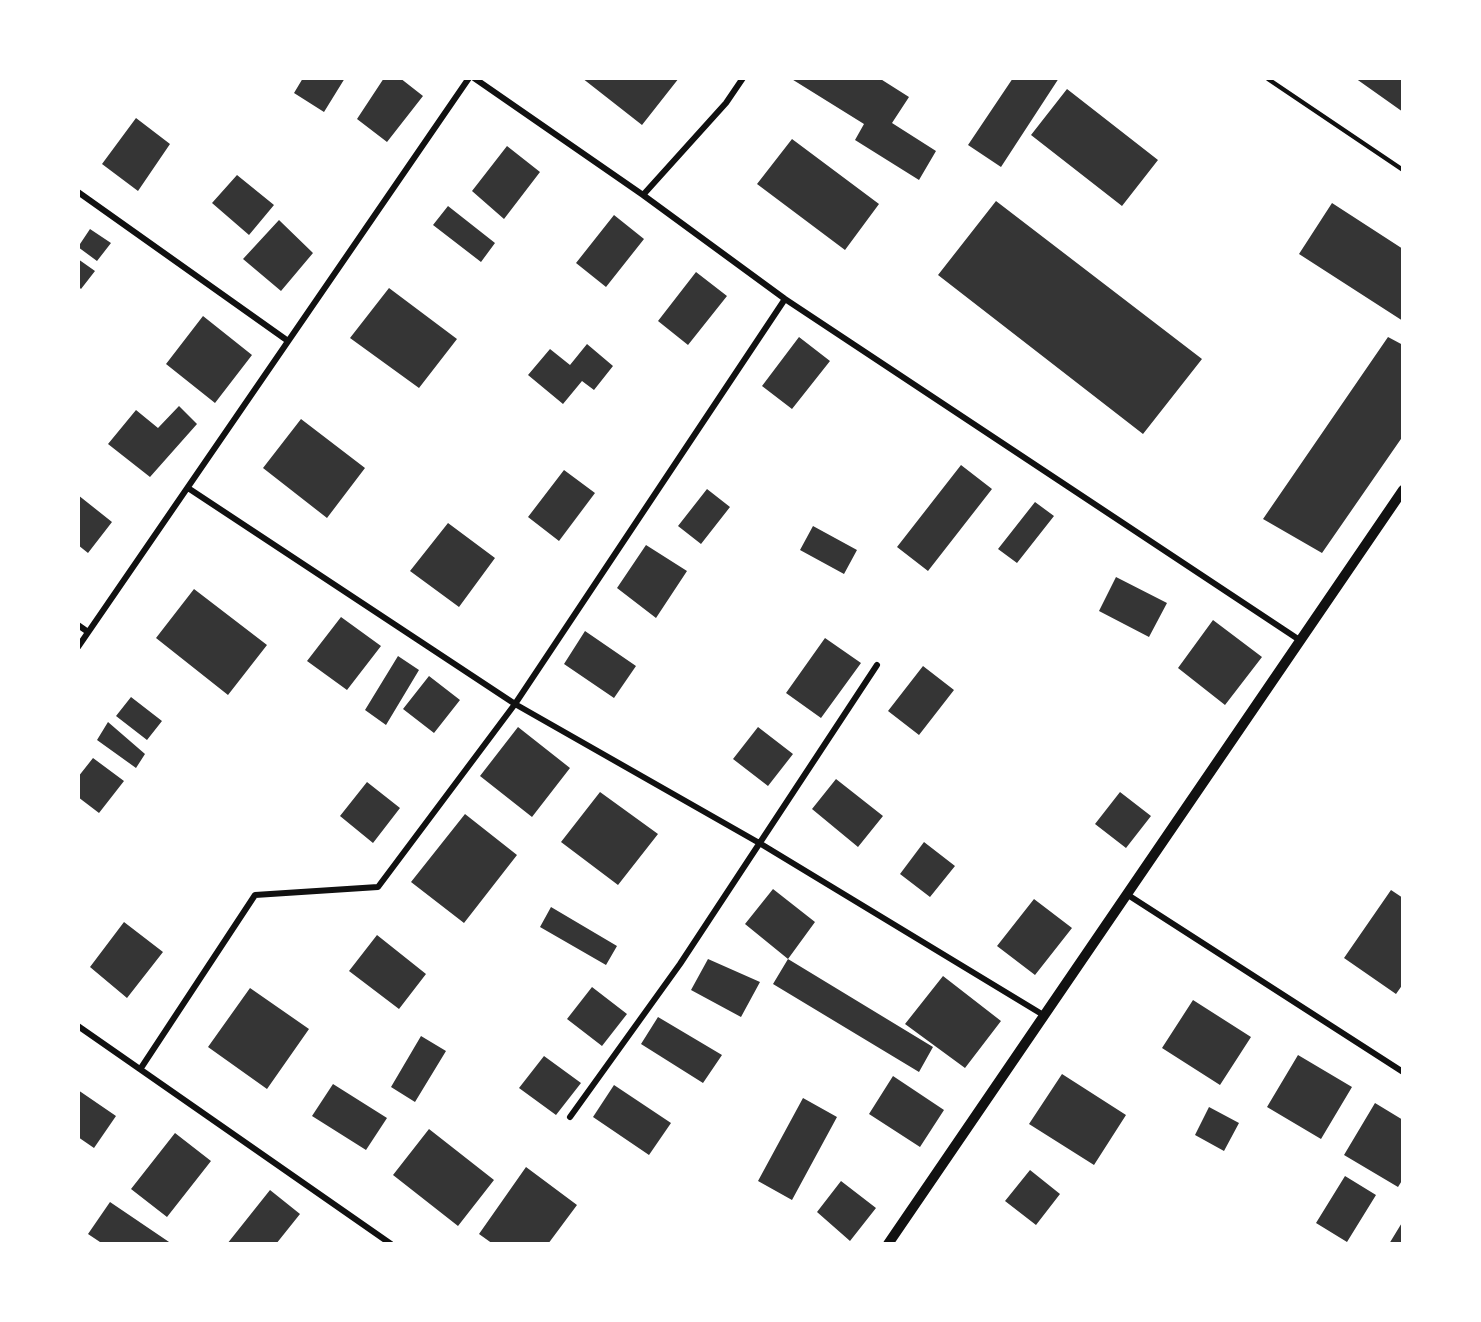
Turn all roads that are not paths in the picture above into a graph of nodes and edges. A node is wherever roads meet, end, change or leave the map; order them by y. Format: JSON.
{"nodes":[{"id":1,"x":472,"y":78,"type":"edge"},
{"id":2,"x":743,"y":78,"type":"edge"},
{"id":3,"x":1268,"y":80,"type":"edge"},
{"id":4,"x":1403,"y":170,"type":"edge"},
{"id":5,"x":78,"y":192,"type":"edge"},
{"id":6,"x":643,"y":195,"type":"junction"},
{"id":7,"x":785,"y":299,"type":"junction"},
{"id":8,"x":288,"y":342,"type":"junction"},
{"id":9,"x":188,"y":488,"type":"junction"},
{"id":10,"x":1403,"y":490,"type":"edge"},
{"id":11,"x":78,"y":625,"type":"edge"},
{"id":12,"x":88,"y":632,"type":"junction"},
{"id":13,"x":1301,"y":640,"type":"junction"},
{"id":14,"x":78,"y":647,"type":"edge"},
{"id":15,"x":877,"y":665,"type":"dead end"},
{"id":16,"x":514,"y":704,"type":"junction"},
{"id":17,"x":761,"y":844,"type":"junction"},
{"id":18,"x":1128,"y":895,"type":"junction"},
{"id":19,"x":1045,"y":1016,"type":"junction"},
{"id":20,"x":78,"y":1026,"type":"edge"},
{"id":21,"x":141,"y":1068,"type":"junction"},
{"id":22,"x":1403,"y":1072,"type":"edge"},
{"id":23,"x":570,"y":1117,"type":"dead end"},
{"id":24,"x":391,"y":1244,"type":"edge"},
{"id":25,"x":888,"y":1244,"type":"edge"}],
"edges":[{"from":1,"to":6,"type":"street"},
{"from":1,"to":8,"type":"street"},
{"from":2,"to":6,"type":"street"},
{"from":3,"to":4,"type":"lane"},
{"from":5,"to":8,"type":"street"},
{"from":6,"to":7,"type":"street"},
{"from":7,"to":13,"type":"street"},
{"from":7,"to":16,"type":"street"},
{"from":8,"to":9,"type":"street"},
{"from":9,"to":12,"type":"street"},
{"from":9,"to":16,"type":"street"},
{"from":10,"to":13,"type":"street"},
{"from":11,"to":12,"type":"street"},
{"from":12,"to":14,"type":"street"},
{"from":13,"to":18,"type":"street"},
{"from":15,"to":17,"type":"street"},
{"from":16,"to":17,"type":"street"},
{"from":16,"to":21,"type":"street"},
{"from":17,"to":19,"type":"street"},
{"from":17,"to":23,"type":"street"},
{"from":18,"to":19,"type":"street"},
{"from":18,"to":22,"type":"street"},
{"from":19,"to":25,"type":"street"},
{"from":20,"to":21,"type":"street"},
{"from":21,"to":24,"type":"street"}]}
